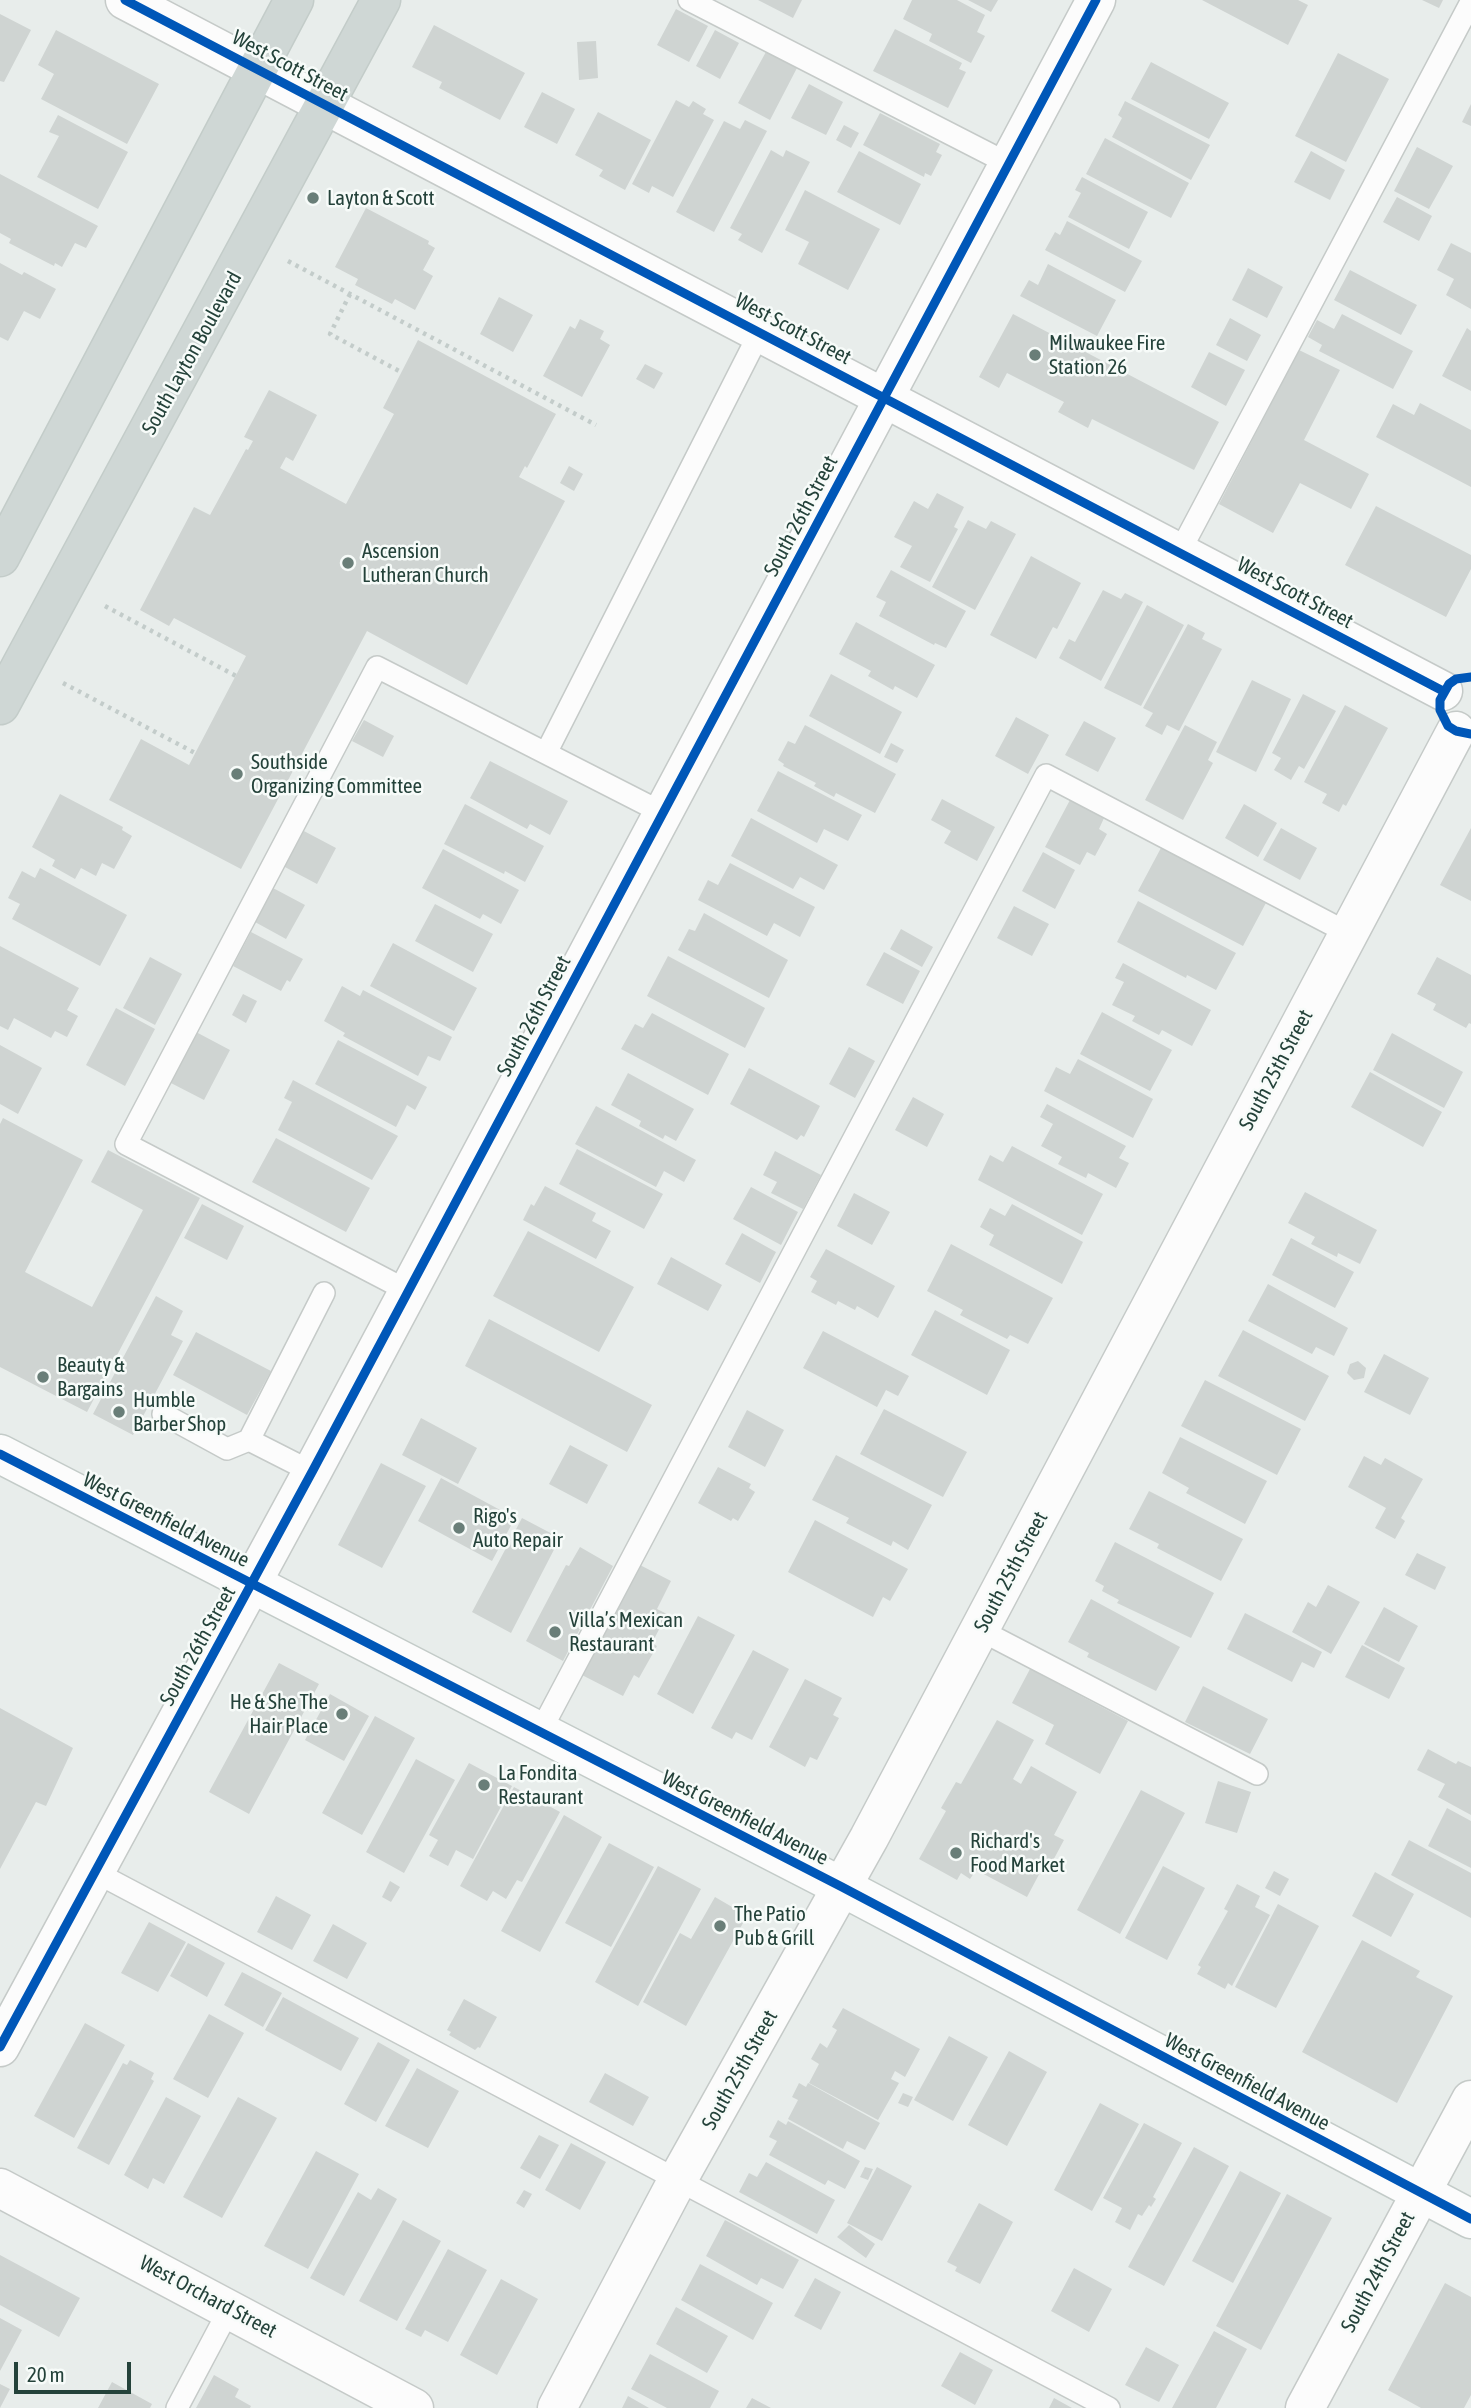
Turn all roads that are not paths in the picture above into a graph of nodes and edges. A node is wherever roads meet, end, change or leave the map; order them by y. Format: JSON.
{"nodes":[{"id":1,"x":125,"y":0,"type":"edge"},
{"id":2,"x":294,"y":0,"type":"edge"},
{"id":3,"x":381,"y":0,"type":"edge"},
{"id":4,"x":689,"y":0,"type":"edge"},
{"id":5,"x":1096,"y":0,"type":"edge"},
{"id":6,"x":1471,"y":2,"type":"edge"},
{"id":7,"x":724,"y":8,"type":"edge"},
{"id":8,"x":258,"y":68,"type":"junction"},
{"id":9,"x":326,"y":104,"type":"junction"},
{"id":10,"x":1009,"y":163,"type":"junction"},
{"id":11,"x":760,"y":332,"type":"junction"},
{"id":12,"x":884,"y":397,"type":"junction"},
{"id":13,"x":1180,"y":553,"type":"junction"},
{"id":14,"x":0,"y":557,"type":"edge"},
{"id":15,"x":1457,"y":684,"type":"edge"},
{"id":16,"x":2,"y":696,"type":"edge"},
{"id":17,"x":1463,"y":732,"type":"edge"},
{"id":18,"x":547,"y":753,"type":"junction"},
{"id":19,"x":663,"y":813,"type":"junction"},
{"id":20,"x":1348,"y":933,"type":"junction"},
{"id":21,"x":408,"y":1291,"type":"junction"},
{"id":22,"x":324,"y":1293,"type":"dead end"},
{"id":23,"x":163,"y":1414,"type":"dead end"},
{"id":24,"x":249,"y":1440,"type":"junction"},
{"id":25,"x":0,"y":1454,"type":"edge"},
{"id":26,"x":312,"y":1472,"type":"junction"},
{"id":27,"x":251,"y":1584,"type":"junction"},
{"id":28,"x":980,"y":1630,"type":"junction"},
{"id":29,"x":540,"y":1732,"type":"junction"},
{"id":30,"x":1256,"y":1774,"type":"dead end"},
{"id":31,"x":95,"y":1872,"type":"junction"},
{"id":32,"x":842,"y":1887,"type":"junction"},
{"id":33,"x":0,"y":2047,"type":"edge"},
{"id":34,"x":1471,"y":2100,"type":"edge"},
{"id":35,"x":677,"y":2182,"type":"junction"},
{"id":36,"x":0,"y":2188,"type":"edge"},
{"id":37,"x":1420,"y":2193,"type":"junction"},
{"id":38,"x":1471,"y":2219,"type":"edge"},
{"id":39,"x":230,"y":2308,"type":"junction"},
{"id":40,"x":177,"y":2408,"type":"edge"},
{"id":41,"x":414,"y":2408,"type":"edge"},
{"id":42,"x":557,"y":2408,"type":"edge"},
{"id":43,"x":1109,"y":2408,"type":"edge"},
{"id":44,"x":1305,"y":2408,"type":"edge"}],
"edges":[{"from":1,"to":8,"type":"street","name":"West Scott Street"},
{"from":2,"to":8,"type":"main road"},
{"from":3,"to":9,"type":"main road","name":"South Layton Boulevard"},
{"from":4,"to":7,"type":"lane"},
{"from":5,"to":10,"type":"street","name":"South 26th Street"},
{"from":6,"to":13,"type":"lane"},
{"from":7,"to":10,"type":"lane"},
{"from":8,"to":9,"type":"street","name":"West Scott Street"},
{"from":8,"to":14,"type":"main road"},
{"from":9,"to":11,"type":"street","name":"West Scott Street"},
{"from":9,"to":16,"type":"main road","name":"South Layton Boulevard"},
{"from":10,"to":12,"type":"street","name":"South 26th Street"},
{"from":11,"to":12,"type":"street","name":"West Scott Street"},
{"from":11,"to":18,"type":"lane"},
{"from":12,"to":13,"type":"street","name":"West Scott Street"},
{"from":12,"to":19,"type":"street","name":"South 26th Street"},
{"from":13,"to":15,"type":"street","name":"West Scott Street"},
{"from":15,"to":17,"type":"street"},
{"from":17,"to":20,"type":"street","name":"South 25th Street"},
{"from":18,"to":19,"type":"lane"},
{"from":18,"to":21,"type":"lane"},
{"from":19,"to":21,"type":"street","name":"South 26th Street"},
{"from":20,"to":28,"type":"street","name":"South 25th Street"},
{"from":20,"to":29,"type":"lane"},
{"from":21,"to":26,"type":"street","name":"South 26th Street"},
{"from":22,"to":24,"type":"lane"},
{"from":23,"to":24,"type":"lane"},
{"from":24,"to":26,"type":"lane"},
{"from":25,"to":27,"type":"street","name":"West Greenfield Avenue"},
{"from":26,"to":27,"type":"street","name":"South 26th Street"},
{"from":27,"to":29,"type":"street","name":"West Greenfield Avenue"},
{"from":27,"to":31,"type":"street","name":"South 26th Street"},
{"from":28,"to":30,"type":"lane"},
{"from":28,"to":32,"type":"street","name":"South 25th Street"},
{"from":29,"to":32,"type":"street","name":"West Greenfield Avenue"},
{"from":31,"to":33,"type":"street","name":"South 26th Street"},
{"from":31,"to":35,"type":"lane"},
{"from":32,"to":35,"type":"street","name":"South 25th Street"},
{"from":32,"to":37,"type":"street","name":"West Greenfield Avenue"},
{"from":34,"to":37,"type":"street","name":"South 24th Street"},
{"from":35,"to":42,"type":"street","name":"South 25th Street"},
{"from":35,"to":43,"type":"lane"},
{"from":36,"to":39,"type":"street","name":"West Orchard Street"},
{"from":37,"to":38,"type":"street","name":"West Greenfield Avenue"},
{"from":37,"to":44,"type":"street","name":"South 24th Street"},
{"from":39,"to":40,"type":"lane"},
{"from":39,"to":41,"type":"street","name":"West Orchard Street"}]}
